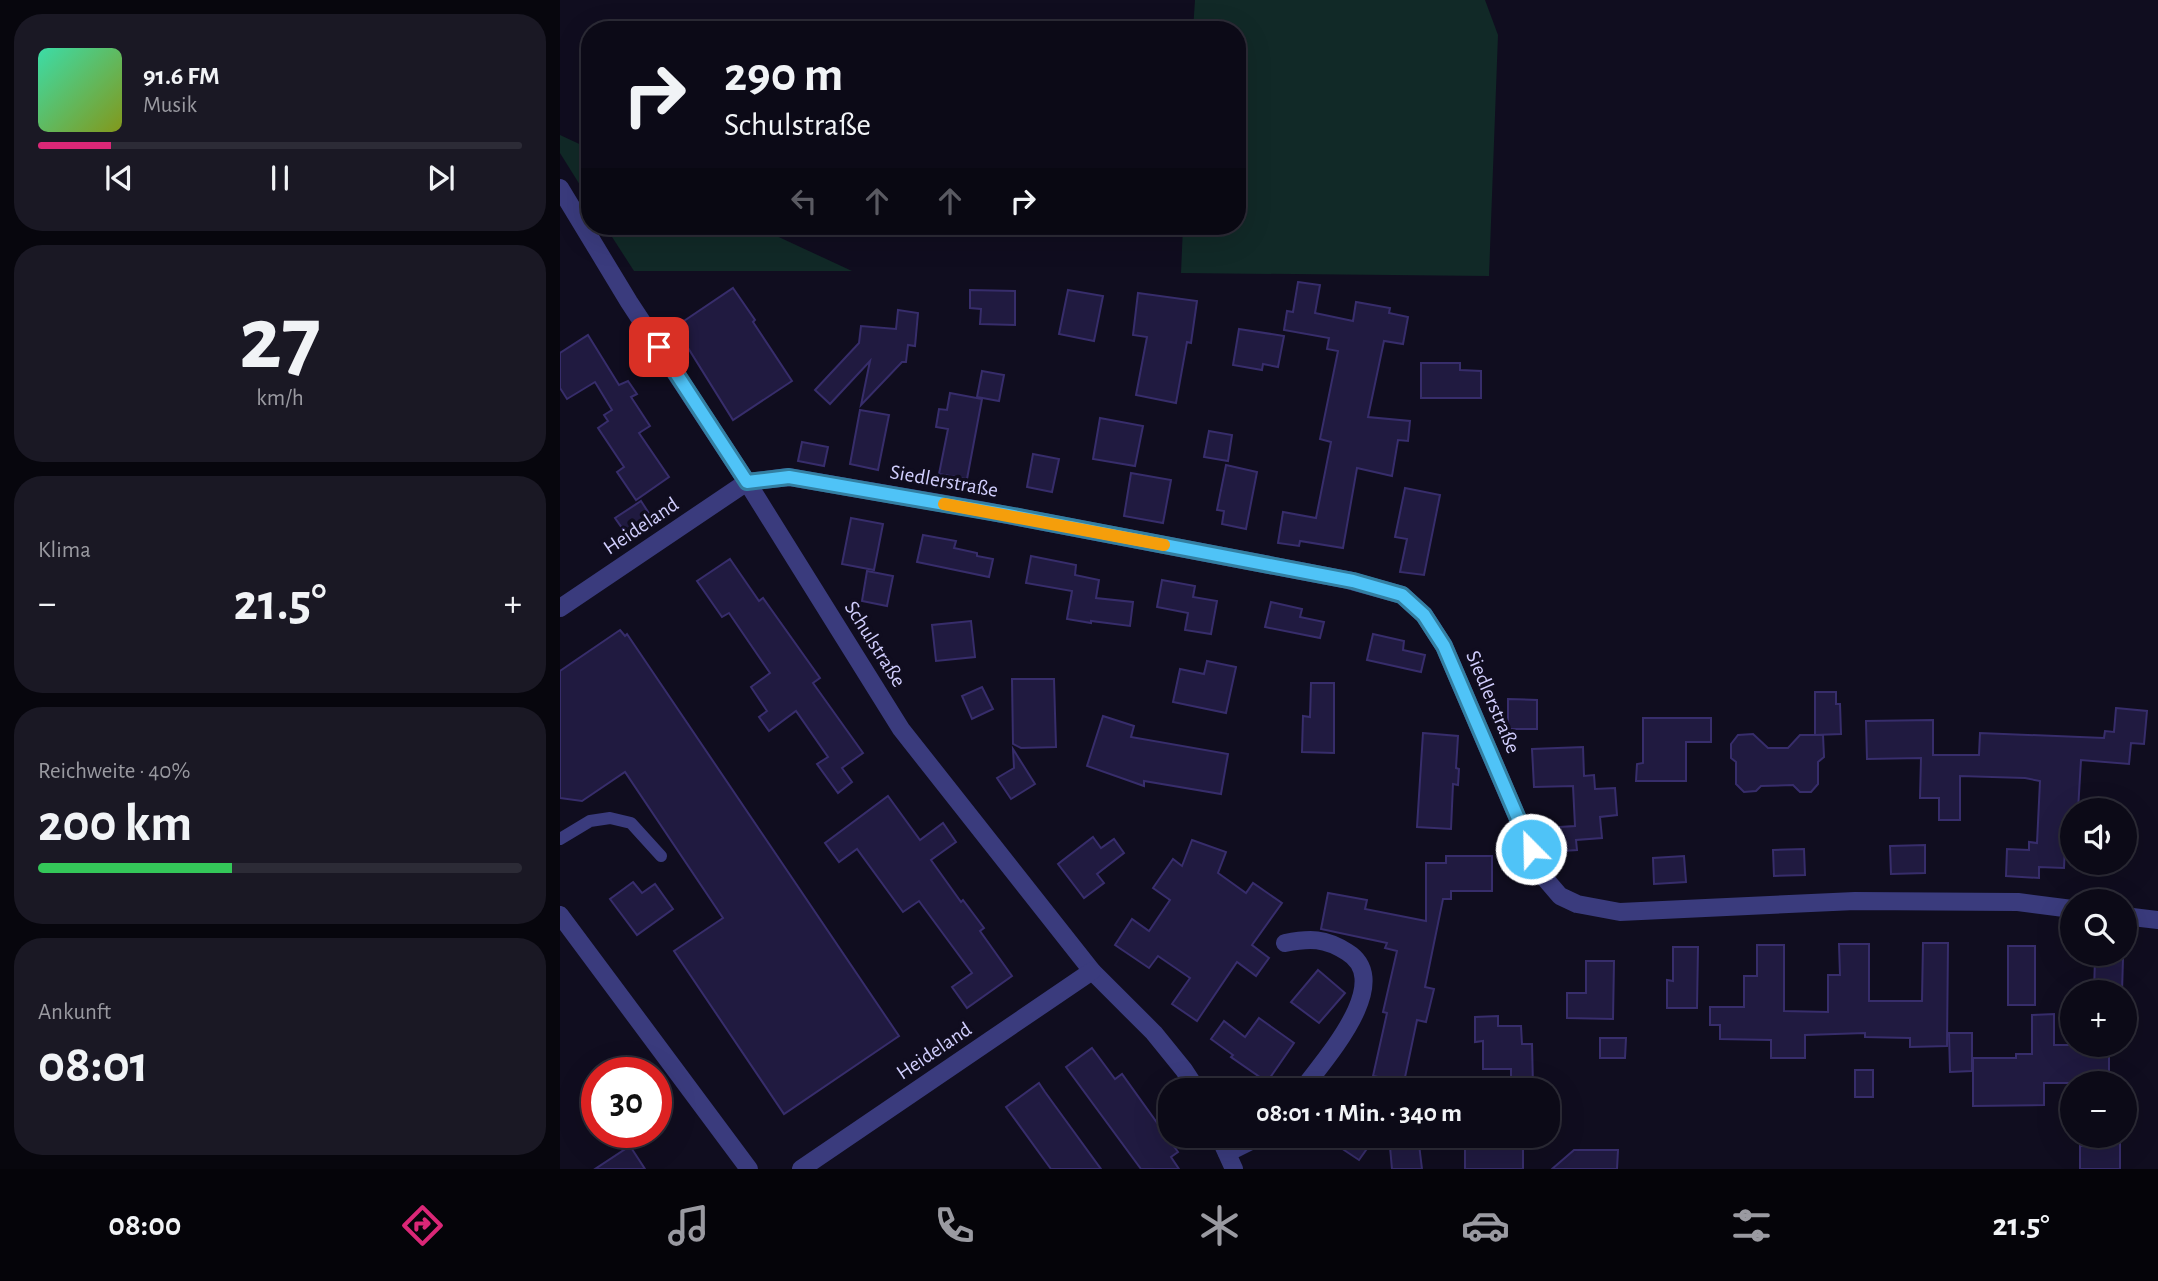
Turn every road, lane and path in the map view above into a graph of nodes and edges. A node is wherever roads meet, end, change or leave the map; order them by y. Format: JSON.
{"nodes":[{"id":1,"x":560,"y":188,"type":"edge"},
{"id":2,"x":581,"y":223,"type":"edge"},
{"id":3,"x":588,"y":235,"type":"edge"},
{"id":4,"x":747,"y":482,"type":"junction"},
{"id":5,"x":560,"y":608,"type":"edge"},
{"id":6,"x":560,"y":839,"type":"edge"},
{"id":7,"x":661,"y":856,"type":"dead end"},
{"id":8,"x":2060,"y":907,"type":"edge"},
{"id":9,"x":560,"y":915,"type":"edge"},
{"id":10,"x":2137,"y":918,"type":"edge"},
{"id":11,"x":2158,"y":920,"type":"edge"},
{"id":12,"x":1285,"y":943,"type":"dead end"},
{"id":13,"x":1092,"y":971,"type":"junction"},
{"id":14,"x":1190,"y":1078,"type":"edge"},
{"id":15,"x":1311,"y":1078,"type":"edge"},
{"id":16,"x":1246,"y":1148,"type":"edge"},
{"id":17,"x":1230,"y":1161,"type":"edge"},
{"id":18,"x":749,"y":1169,"type":"edge"},
{"id":19,"x":801,"y":1169,"type":"edge"}],
"edges":[{"from":1,"to":2,"type":"street","name":"Schulstraße"},
{"from":3,"to":4,"type":"street","name":"Schulstraße"},
{"from":4,"to":5,"type":"street","name":"Heideland"},
{"from":4,"to":8,"type":"street","name":"Siedlerstraße"},
{"from":4,"to":13,"type":"street","name":"Schulstraße"},
{"from":6,"to":7,"type":"lane"},
{"from":9,"to":18,"type":"street"},
{"from":10,"to":11,"type":"street"},
{"from":12,"to":15,"type":"street"},
{"from":13,"to":14,"type":"street","name":"Schulstraße"},
{"from":13,"to":19,"type":"street","name":"Heideland"},
{"from":16,"to":17,"type":"street"}]}
